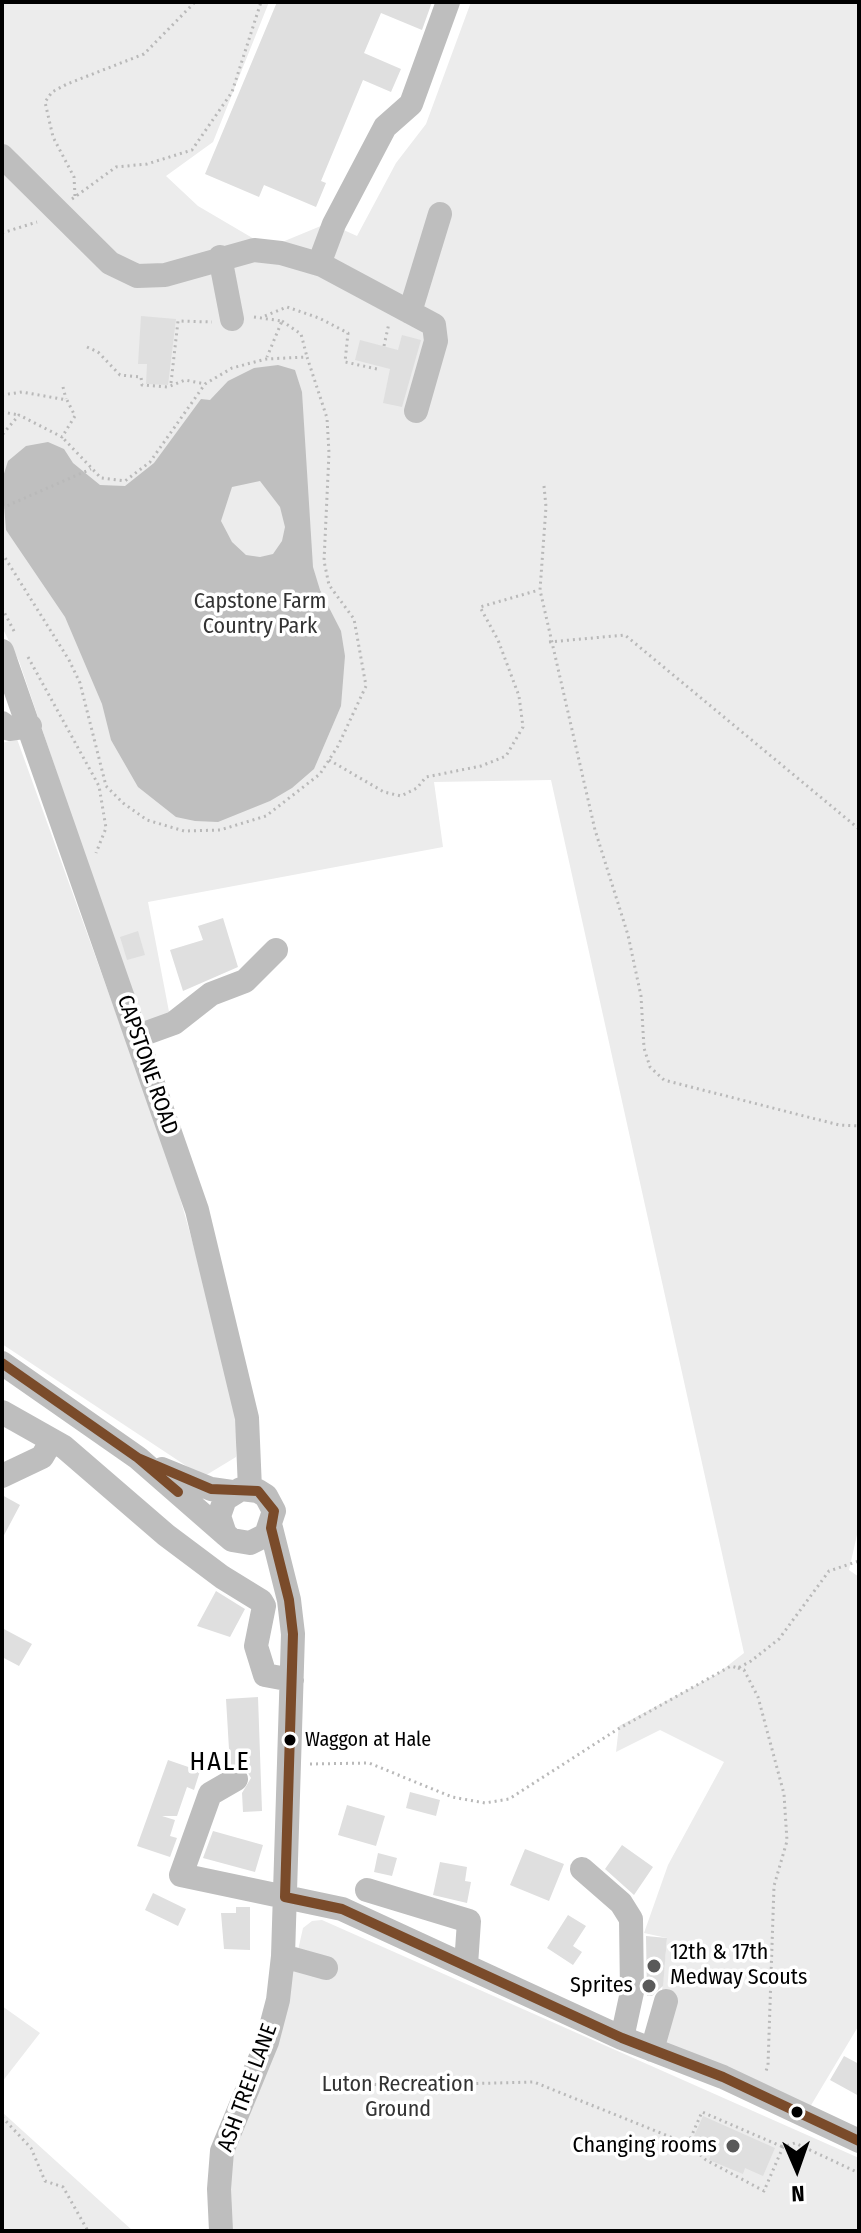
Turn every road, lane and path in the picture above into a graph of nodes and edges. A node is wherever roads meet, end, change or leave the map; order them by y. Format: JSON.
{"nodes":[{"id":1,"x":194,"y":2,"type":"edge"},
{"id":2,"x":261,"y":2,"type":"edge"},
{"id":3,"x":448,"y":2,"type":"edge"},
{"id":4,"x":2,"y":156,"type":"edge"},
{"id":5,"x":66,"y":203,"type":"junction"},
{"id":6,"x":440,"y":214,"type":"dead end"},
{"id":7,"x":2,"y":233,"type":"edge"},
{"id":8,"x":220,"y":257,"type":"junction"},
{"id":9,"x":319,"y":264,"type":"junction"},
{"id":10,"x":410,"y":312,"type":"junction"},
{"id":11,"x":265,"y":316,"type":"dead end"},
{"id":12,"x":232,"y":319,"type":"dead end"},
{"id":13,"x":282,"y":321,"type":"dead end"},
{"id":14,"x":87,"y":347,"type":"dead end"},
{"id":15,"x":307,"y":357,"type":"junction"},
{"id":16,"x":378,"y":366,"type":"dead end"},
{"id":17,"x":205,"y":384,"type":"junction"},
{"id":18,"x":63,"y":387,"type":"dead end"},
{"id":19,"x":2,"y":395,"type":"edge"},
{"id":20,"x":67,"y":400,"type":"junction"},
{"id":21,"x":416,"y":411,"type":"dead end"},
{"id":22,"x":2,"y":412,"type":"edge"},
{"id":23,"x":19,"y":415,"type":"junction"},
{"id":24,"x":2,"y":435,"type":"edge"},
{"id":25,"x":62,"y":437,"type":"junction"},
{"id":26,"x":91,"y":469,"type":"junction"},
{"id":27,"x":544,"y":486,"type":"dead end"},
{"id":28,"x":2,"y":508,"type":"edge"},
{"id":29,"x":2,"y":553,"type":"edge"},
{"id":30,"x":540,"y":590,"type":"junction"},
{"id":31,"x":2,"y":608,"type":"edge"},
{"id":32,"x":549,"y":642,"type":"junction"},
{"id":33,"x":11,"y":647,"type":"edge"},
{"id":34,"x":27,"y":655,"type":"dead end"},
{"id":35,"x":2,"y":723,"type":"edge"},
{"id":36,"x":30,"y":726,"type":"junction"},
{"id":37,"x":329,"y":760,"type":"junction"},
{"id":38,"x":859,"y":829,"type":"edge"},
{"id":39,"x":78,"y":874,"type":"junction"},
{"id":40,"x":276,"y":950,"type":"dead end"},
{"id":41,"x":138,"y":1036,"type":"junction"},
{"id":42,"x":859,"y":1126,"type":"edge"},
{"id":43,"x":2,"y":1363,"type":"edge"},
{"id":44,"x":2,"y":1412,"type":"edge"},
{"id":45,"x":52,"y":1440,"type":"junction"},
{"id":46,"x":138,"y":1458,"type":"junction"},
{"id":47,"x":2,"y":1476,"type":"edge"},
{"id":48,"x":241,"y":1491,"type":"junction"},
{"id":49,"x":271,"y":1528,"type":"junction"},
{"id":50,"x":233,"y":1538,"type":"junction"},
{"id":51,"x":859,"y":1561,"type":"edge"},
{"id":52,"x":289,"y":1600,"type":"junction"},
{"id":53,"x":738,"y":1668,"type":"junction"},
{"id":54,"x":292,"y":1680,"type":"junction"},
{"id":55,"x":287,"y":1764,"type":"junction"},
{"id":56,"x":236,"y":1779,"type":"dead end"},
{"id":57,"x":582,"y":1869,"type":"dead end"},
{"id":58,"x":367,"y":1890,"type":"dead end"},
{"id":59,"x":285,"y":1897,"type":"junction"},
{"id":60,"x":283,"y":1956,"type":"junction"},
{"id":61,"x":466,"y":1965,"type":"junction"},
{"id":62,"x":326,"y":1968,"type":"dead end"},
{"id":63,"x":666,"y":2001,"type":"dead end"},
{"id":64,"x":622,"y":2038,"type":"junction"},
{"id":65,"x":652,"y":2050,"type":"junction"},
{"id":66,"x":357,"y":2080,"type":"dead end"},
{"id":67,"x":758,"y":2092,"type":"junction"},
{"id":68,"x":2,"y":2117,"type":"edge"},
{"id":69,"x":859,"y":2141,"type":"edge"},
{"id":70,"x":688,"y":2144,"type":"junction"},
{"id":71,"x":783,"y":2147,"type":"junction"},
{"id":72,"x":859,"y":2173,"type":"edge"},
{"id":73,"x":88,"y":2231,"type":"edge"},
{"id":74,"x":221,"y":2231,"type":"edge"}],
"edges":[{"from":1,"to":5,"type":"path"},
{"from":2,"to":5,"type":"path"},
{"from":3,"to":9,"type":"street"},
{"from":4,"to":5,"type":"street"},
{"from":5,"to":7,"type":"path"},
{"from":5,"to":8,"type":"street"},
{"from":6,"to":10,"type":"street"},
{"from":8,"to":9,"type":"street"},
{"from":8,"to":12,"type":"street"},
{"from":9,"to":10,"type":"street"},
{"from":10,"to":21,"type":"street"},
{"from":11,"to":16,"type":"path"},
{"from":13,"to":15,"type":"path"},
{"from":14,"to":17,"type":"path"},
{"from":15,"to":17,"type":"path"},
{"from":15,"to":37,"type":"path"},
{"from":17,"to":26,"type":"path"},
{"from":18,"to":20,"type":"path"},
{"from":19,"to":20,"type":"path"},
{"from":20,"to":25,"type":"path"},
{"from":22,"to":23,"type":"path"},
{"from":23,"to":24,"type":"path"},
{"from":23,"to":25,"type":"path"},
{"from":25,"to":26,"type":"path"},
{"from":26,"to":28,"type":"path"},
{"from":27,"to":30,"type":"path"},
{"from":29,"to":37,"type":"path"},
{"from":30,"to":32,"type":"path"},
{"from":30,"to":37,"type":"path"},
{"from":31,"to":33,"type":"path"},
{"from":32,"to":38,"type":"path"},
{"from":32,"to":42,"type":"path"},
{"from":33,"to":36,"type":"street","name":"CAPSTONE ROAD"},
{"from":34,"to":39,"type":"path"},
{"from":35,"to":36,"type":"street"},
{"from":36,"to":39,"type":"street","name":"CAPSTONE ROAD"},
{"from":39,"to":41,"type":"street","name":"CAPSTONE ROAD"},
{"from":40,"to":41,"type":"street"},
{"from":41,"to":48,"type":"street","name":"CAPSTONE ROAD"},
{"from":43,"to":46,"type":"street"},
{"from":44,"to":45,"type":"street"},
{"from":45,"to":47,"type":"street"},
{"from":45,"to":54,"type":"street"},
{"from":46,"to":48,"type":"street"},
{"from":46,"to":50,"type":"street"},
{"from":48,"to":49,"type":"street"},
{"from":48,"to":50,"type":"street"},
{"from":49,"to":50,"type":"street"},
{"from":49,"to":52,"type":"street"},
{"from":50,"to":52,"type":"street"},
{"from":51,"to":53,"type":"path"},
{"from":52,"to":54,"type":"street"},
{"from":53,"to":55,"type":"path"},
{"from":53,"to":67,"type":"path"},
{"from":54,"to":55,"type":"street"},
{"from":55,"to":59,"type":"street"},
{"from":56,"to":59,"type":"street"},
{"from":57,"to":64,"type":"street"},
{"from":58,"to":61,"type":"street"},
{"from":59,"to":60,"type":"street","name":"ASH TREE LANE"},
{"from":59,"to":61,"type":"street"},
{"from":60,"to":62,"type":"street"},
{"from":60,"to":74,"type":"street","name":"ASH TREE LANE"},
{"from":61,"to":64,"type":"street"},
{"from":63,"to":65,"type":"street"},
{"from":64,"to":65,"type":"street"},
{"from":65,"to":67,"type":"street"},
{"from":66,"to":70,"type":"path"},
{"from":67,"to":69,"type":"street"},
{"from":68,"to":73,"type":"path"},
{"from":70,"to":71,"type":"path"},
{"from":70,"to":71,"type":"path"},
{"from":71,"to":72,"type":"path"}]}
